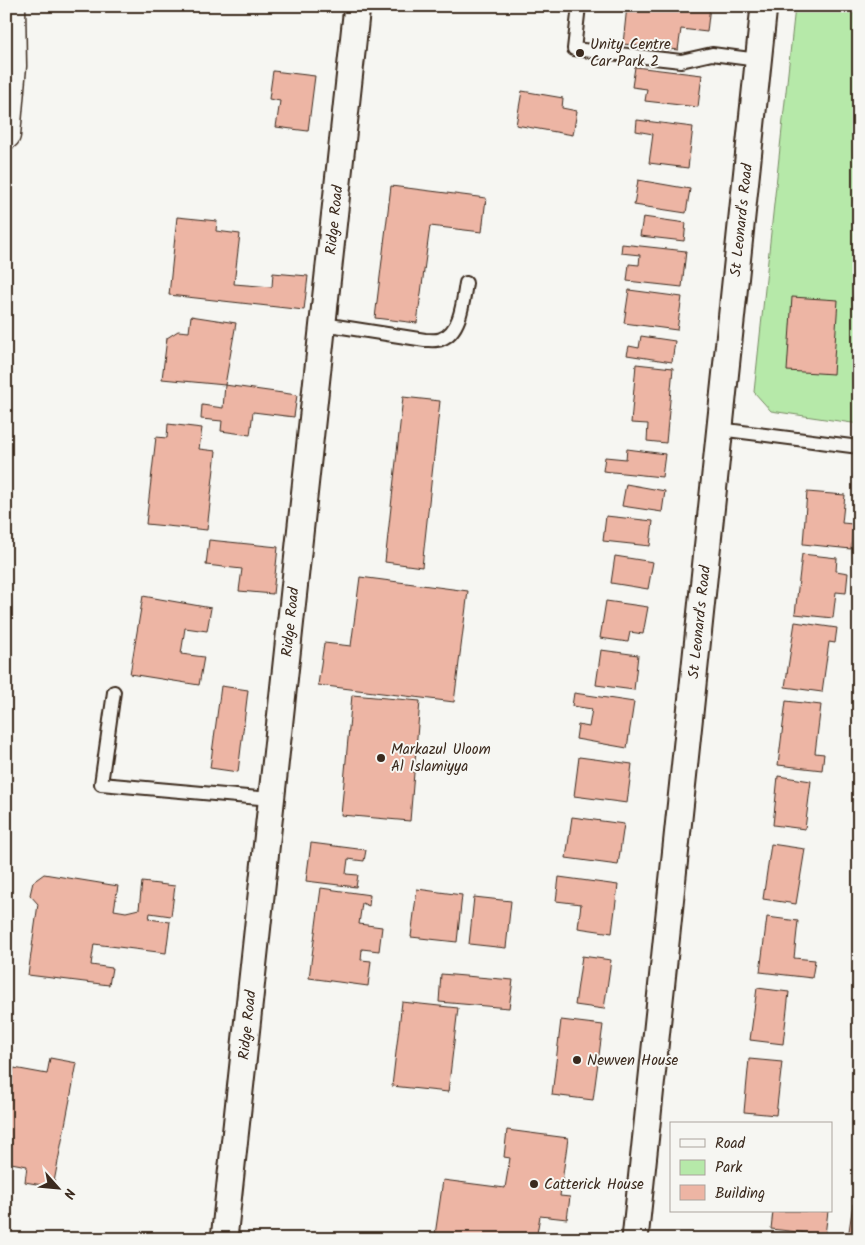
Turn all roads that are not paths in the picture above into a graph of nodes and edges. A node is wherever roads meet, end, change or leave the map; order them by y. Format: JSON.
{"nodes":[{"id":1,"x":10,"y":6,"type":"edge"},
{"id":2,"x":357,"y":6,"type":"edge"},
{"id":3,"x":579,"y":6,"type":"edge"},
{"id":4,"x":764,"y":6,"type":"edge"},
{"id":5,"x":758,"y":60,"type":"junction"},
{"id":6,"x":6,"y":135,"type":"edge"},
{"id":7,"x":466,"y":284,"type":"dead end"},
{"id":8,"x":323,"y":324,"type":"junction"},
{"id":9,"x":719,"y":429,"type":"junction"},
{"id":10,"x":859,"y":447,"type":"edge"},
{"id":11,"x":114,"y":692,"type":"dead end"},
{"id":12,"x":271,"y":799,"type":"junction"},
{"id":13,"x":224,"y":1239,"type":"edge"},
{"id":14,"x":635,"y":1239,"type":"edge"}],
"edges":[{"from":1,"to":6,"type":"street"},
{"from":2,"to":8,"type":"street","name":"Ridge Road"},
{"from":3,"to":5,"type":"lane"},
{"from":4,"to":5,"type":"street","name":"St Leonard's Road"},
{"from":5,"to":9,"type":"street","name":"St Leonard's Road"},
{"from":7,"to":8,"type":"lane"},
{"from":8,"to":12,"type":"street","name":"Ridge Road"},
{"from":9,"to":10,"type":"lane"},
{"from":9,"to":14,"type":"street","name":"St Leonard's Road"},
{"from":11,"to":12,"type":"lane"},
{"from":12,"to":13,"type":"street","name":"Ridge Road"}]}
